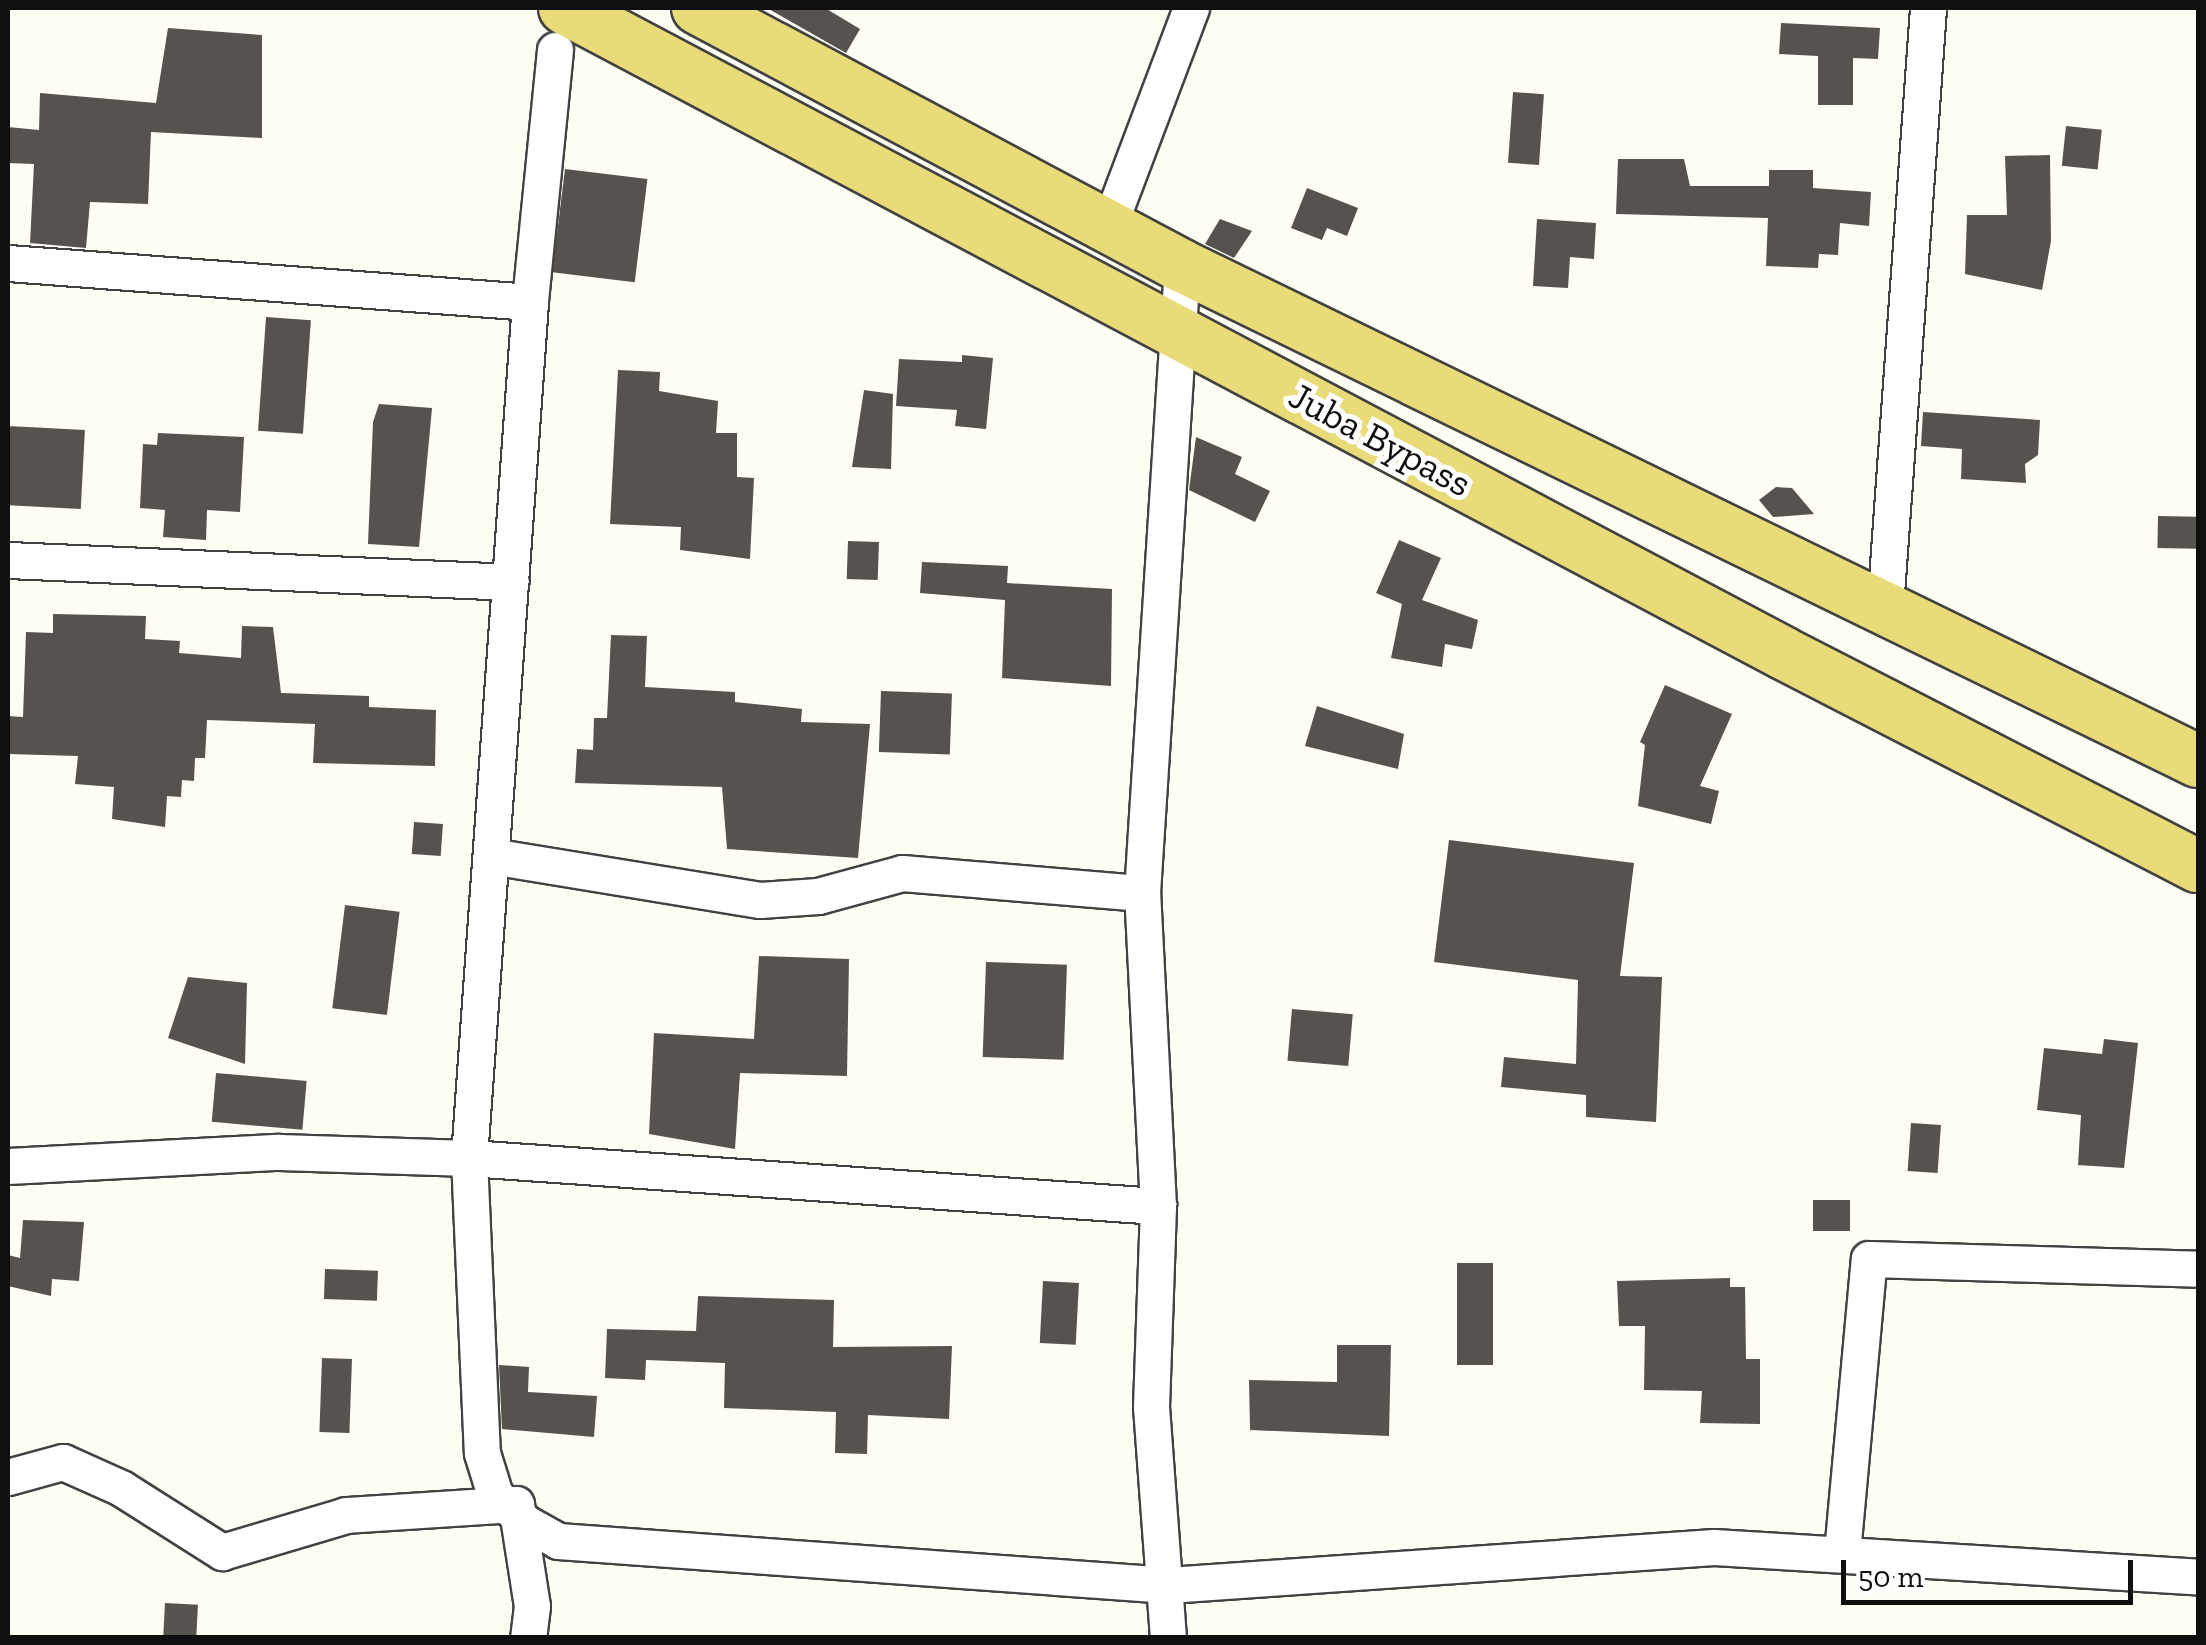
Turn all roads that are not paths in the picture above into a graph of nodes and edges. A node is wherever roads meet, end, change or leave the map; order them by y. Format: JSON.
{"nodes":[{"id":1,"x":698,"y":8,"type":"edge"},
{"id":2,"x":1191,"y":8,"type":"edge"},
{"id":3,"x":1928,"y":8,"type":"edge"},
{"id":4,"x":560,"y":29,"type":"edge"},
{"id":5,"x":1109,"y":225,"type":"junction"},
{"id":6,"x":8,"y":263,"type":"edge"},
{"id":7,"x":1182,"y":266,"type":"junction"},
{"id":8,"x":530,"y":302,"type":"junction"},
{"id":9,"x":8,"y":560,"type":"edge"},
{"id":10,"x":512,"y":582,"type":"junction"},
{"id":11,"x":1885,"y":607,"type":"junction"},
{"id":12,"x":2198,"y":761,"type":"edge"},
{"id":13,"x":491,"y":856,"type":"junction"},
{"id":14,"x":2198,"y":866,"type":"edge"},
{"id":15,"x":1142,"y":892,"type":"junction"},
{"id":16,"x":469,"y":1158,"type":"junction"},
{"id":17,"x":8,"y":1166,"type":"edge"},
{"id":18,"x":1158,"y":1206,"type":"junction"},
{"id":19,"x":2198,"y":1269,"type":"edge"},
{"id":20,"x":482,"y":1453,"type":"junction"},
{"id":21,"x":8,"y":1476,"type":"edge"},
{"id":22,"x":516,"y":1504,"type":"junction"},
{"id":23,"x":1842,"y":1553,"type":"junction"},
{"id":24,"x":2198,"y":1576,"type":"edge"},
{"id":25,"x":1168,"y":1585,"type":"junction"},
{"id":26,"x":528,"y":1638,"type":"edge"},
{"id":27,"x":1168,"y":1638,"type":"edge"}],
"edges":[{"from":1,"to":5,"type":"main road","name":"Juba Bypass"},
{"from":2,"to":5,"type":"street"},
{"from":3,"to":11,"type":"street"},
{"from":4,"to":8,"type":"street"},
{"from":4,"to":14,"type":"main road","name":"Juba Bypass"},
{"from":5,"to":7,"type":"main road","name":"Juba Bypass"},
{"from":6,"to":8,"type":"street"},
{"from":7,"to":11,"type":"main road","name":"Juba Bypass"},
{"from":7,"to":15,"type":"street"},
{"from":8,"to":10,"type":"street"},
{"from":9,"to":10,"type":"street"},
{"from":10,"to":13,"type":"street"},
{"from":11,"to":12,"type":"main road","name":"Juba Bypass"},
{"from":13,"to":15,"type":"street"},
{"from":13,"to":16,"type":"street"},
{"from":15,"to":18,"type":"street"},
{"from":16,"to":17,"type":"street"},
{"from":16,"to":18,"type":"street"},
{"from":16,"to":20,"type":"street"},
{"from":18,"to":25,"type":"street"},
{"from":19,"to":23,"type":"street"},
{"from":20,"to":22,"type":"street"},
{"from":20,"to":25,"type":"street"},
{"from":21,"to":22,"type":"street"},
{"from":22,"to":26,"type":"street"},
{"from":23,"to":24,"type":"street"},
{"from":23,"to":25,"type":"street"},
{"from":25,"to":27,"type":"street"}]}
